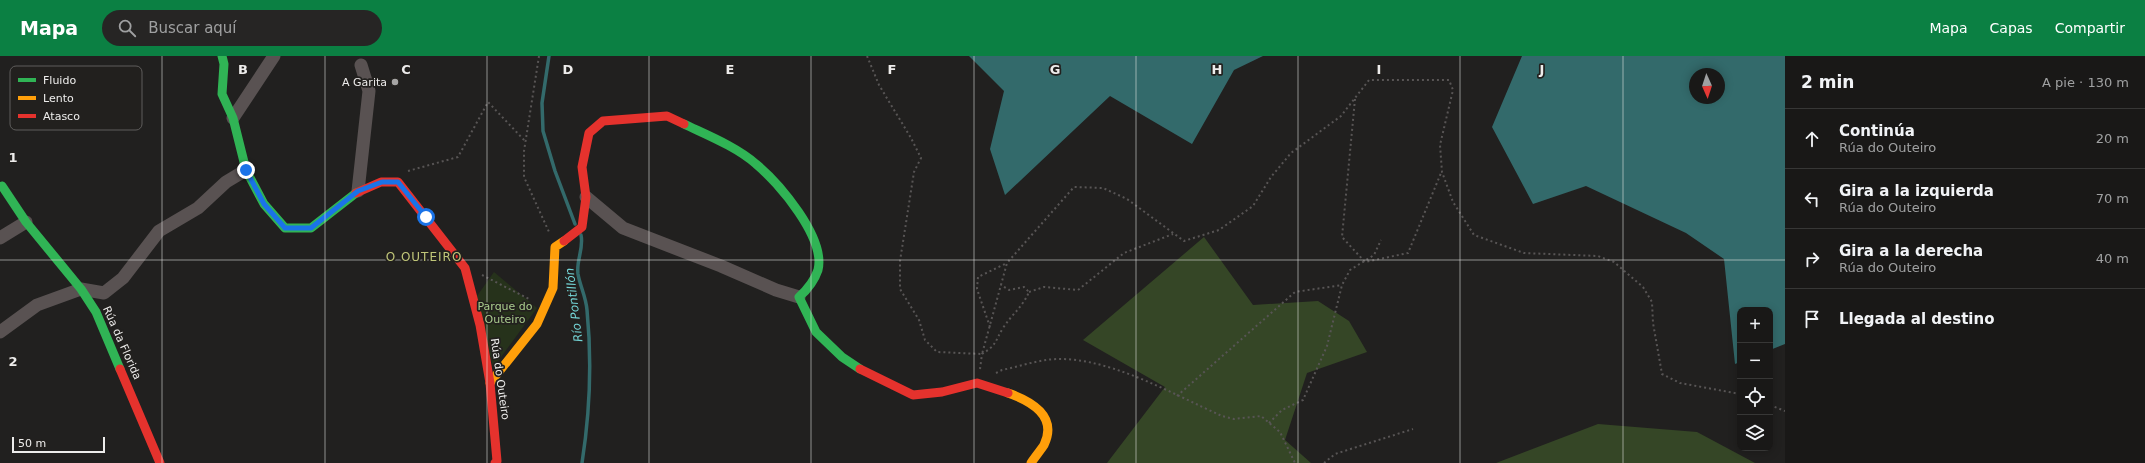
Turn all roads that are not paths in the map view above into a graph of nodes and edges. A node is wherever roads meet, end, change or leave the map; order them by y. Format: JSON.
{"nodes":[{"id":1,"x":222,"y":56,"type":"edge"},
{"id":2,"x":274,"y":56,"type":"edge"},
{"id":3,"x":361,"y":65,"type":"dead end"},
{"id":4,"x":233,"y":118,"type":"junction"},
{"id":5,"x":246,"y":170,"type":"junction"},
{"id":6,"x":2,"y":186,"type":"dead end"},
{"id":7,"x":358,"y":191,"type":"junction"},
{"id":8,"x":586,"y":197,"type":"junction"},
{"id":9,"x":26,"y":222,"type":"junction"},
{"id":10,"x":0,"y":238,"type":"edge"},
{"id":11,"x":81,"y":289,"type":"junction"},
{"id":12,"x":799,"y":297,"type":"junction"},
{"id":13,"x":0,"y":332,"type":"edge"},
{"id":14,"x":490,"y":383,"type":"junction"},
{"id":15,"x":497,"y":462,"type":"edge"},
{"id":16,"x":160,"y":463,"type":"edge"},
{"id":17,"x":1031,"y":463,"type":"edge"}],
"edges":[{"from":1,"to":4,"type":"street"},
{"from":2,"to":4,"type":"street"},
{"from":3,"to":7,"type":"street"},
{"from":4,"to":5,"type":"street"},
{"from":5,"to":7,"type":"street"},
{"from":5,"to":11,"type":"street"},
{"from":6,"to":9,"type":"street","name":"Rúa da Florida"},
{"from":7,"to":14,"type":"street","name":"Rúa do Outeiro"},
{"from":8,"to":12,"type":"street"},
{"from":8,"to":12,"type":"street"},
{"from":8,"to":14,"type":"street"},
{"from":9,"to":10,"type":"street"},
{"from":9,"to":11,"type":"street","name":"Rúa da Florida"},
{"from":11,"to":13,"type":"street"},
{"from":11,"to":16,"type":"street","name":"Rúa da Florida"},
{"from":12,"to":17,"type":"street"},
{"from":14,"to":15,"type":"street","name":"Rúa do Outeiro"}]}
